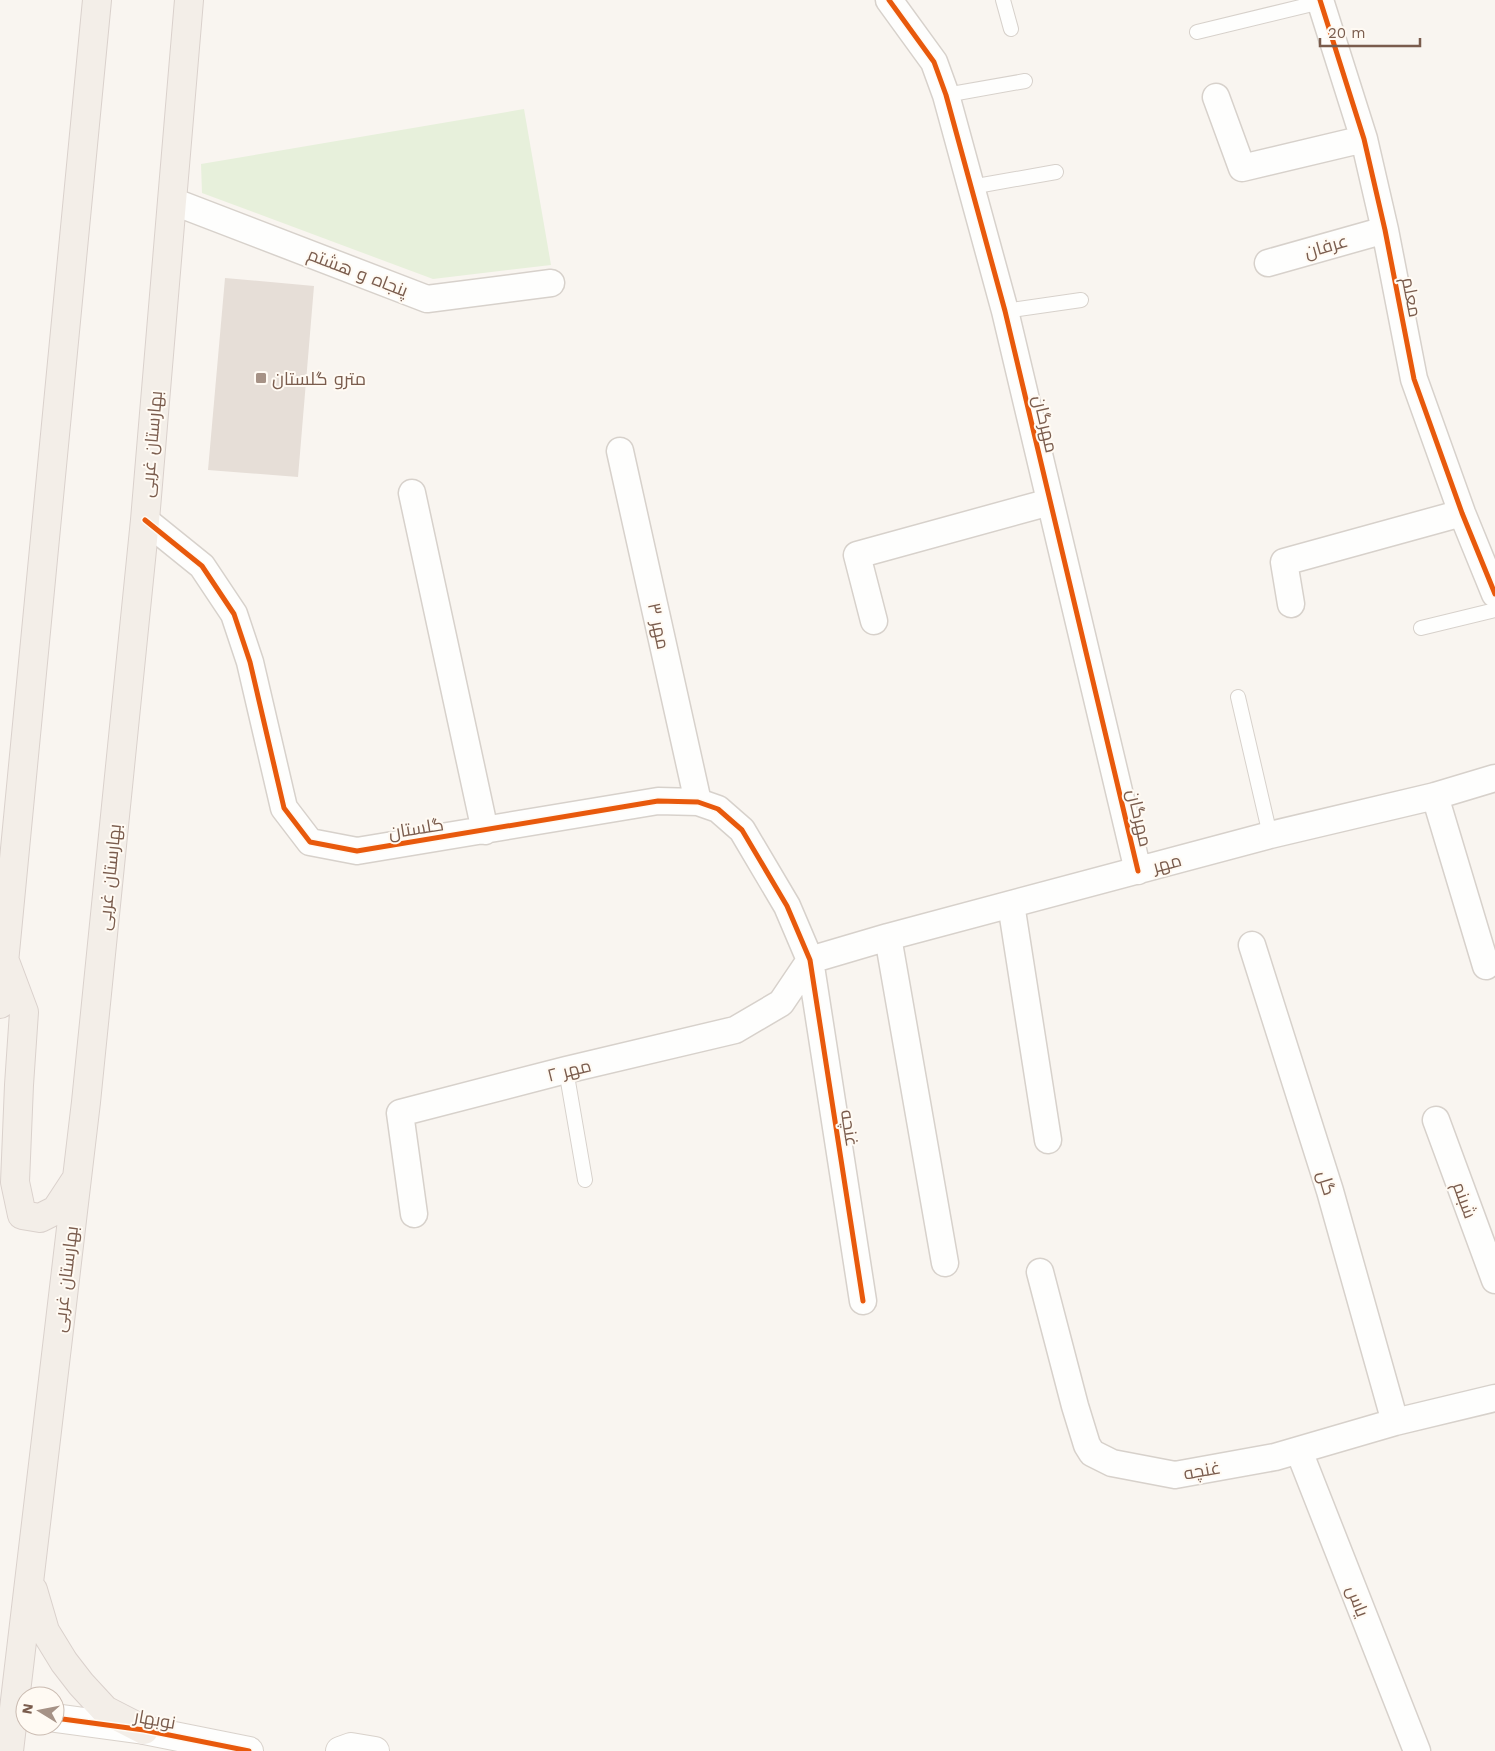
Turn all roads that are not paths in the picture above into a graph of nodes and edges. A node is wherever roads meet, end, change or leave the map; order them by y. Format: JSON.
{"nodes":[{"id":1,"x":97,"y":0,"type":"edge"},
{"id":2,"x":189,"y":0,"type":"edge"},
{"id":3,"x":889,"y":0,"type":"edge"},
{"id":4,"x":1003,"y":0,"type":"edge"},
{"id":5,"x":1321,"y":1,"type":"edge"},
{"id":6,"x":1011,"y":29,"type":"dead end"},
{"id":7,"x":1196,"y":32,"type":"dead end"},
{"id":8,"x":1025,"y":81,"type":"dead end"},
{"id":9,"x":946,"y":95,"type":"junction"},
{"id":10,"x":1216,"y":97,"type":"dead end"},
{"id":11,"x":1364,"y":139,"type":"junction"},
{"id":12,"x":1056,"y":172,"type":"dead end"},
{"id":13,"x":971,"y":187,"type":"junction"},
{"id":14,"x":172,"y":201,"type":"junction"},
{"id":15,"x":1385,"y":230,"type":"junction"},
{"id":16,"x":1268,"y":263,"type":"dead end"},
{"id":17,"x":551,"y":283,"type":"dead end"},
{"id":18,"x":1081,"y":300,"type":"dead end"},
{"id":19,"x":1005,"y":311,"type":"junction"},
{"id":20,"x":620,"y":451,"type":"dead end"},
{"id":21,"x":412,"y":493,"type":"dead end"},
{"id":22,"x":1050,"y":502,"type":"junction"},
{"id":23,"x":1462,"y":513,"type":"junction"},
{"id":24,"x":145,"y":520,"type":"junction"},
{"id":25,"x":1495,"y":594,"type":"edge"},
{"id":26,"x":1291,"y":604,"type":"dead end"},
{"id":27,"x":1495,"y":610,"type":"edge"},
{"id":28,"x":874,"y":621,"type":"dead end"},
{"id":29,"x":1421,"y":628,"type":"dead end"},
{"id":30,"x":1238,"y":697,"type":"dead end"},
{"id":31,"x":1495,"y":778,"type":"edge"},
{"id":32,"x":1435,"y":796,"type":"junction"},
{"id":33,"x":698,"y":802,"type":"junction"},
{"id":34,"x":485,"y":831,"type":"junction"},
{"id":35,"x":1270,"y":835,"type":"junction"},
{"id":36,"x":1138,"y":871,"type":"junction"},
{"id":37,"x":1011,"y":904,"type":"junction"},
{"id":38,"x":888,"y":937,"type":"junction"},
{"id":39,"x":1252,"y":945,"type":"dead end"},
{"id":40,"x":810,"y":960,"type":"junction"},
{"id":41,"x":4,"y":961,"type":"junction"},
{"id":42,"x":1486,"y":966,"type":"dead end"},
{"id":43,"x":0,"y":1004,"type":"edge"},
{"id":44,"x":566,"y":1070,"type":"junction"},
{"id":45,"x":1436,"y":1120,"type":"dead end"},
{"id":46,"x":1048,"y":1140,"type":"dead end"},
{"id":47,"x":78,"y":1178,"type":"junction"},
{"id":48,"x":584,"y":1180,"type":"dead end"},
{"id":49,"x":414,"y":1214,"type":"dead end"},
{"id":50,"x":945,"y":1263,"type":"dead end"},
{"id":51,"x":1040,"y":1272,"type":"dead end"},
{"id":52,"x":1495,"y":1280,"type":"edge"},
{"id":53,"x":863,"y":1301,"type":"dead end"},
{"id":54,"x":1495,"y":1398,"type":"edge"},
{"id":55,"x":1395,"y":1422,"type":"junction"},
{"id":56,"x":1299,"y":1451,"type":"junction"},
{"id":57,"x":30,"y":1580,"type":"junction"},
{"id":58,"x":12,"y":1711,"type":"edge"},
{"id":59,"x":65,"y":1719,"type":"edge"},
{"id":60,"x":144,"y":1730,"type":"junction"},
{"id":61,"x":8,"y":1751,"type":"edge"},
{"id":62,"x":249,"y":1751,"type":"edge"},
{"id":63,"x":340,"y":1751,"type":"edge"},
{"id":64,"x":374,"y":1751,"type":"edge"},
{"id":65,"x":1417,"y":1751,"type":"edge"}],
"edges":[{"from":1,"to":41,"type":"main road"},
{"from":2,"to":14,"type":"main road","name":"بهارستان غربی"},
{"from":3,"to":9,"type":"street","name":"مهرگان"},
{"from":4,"to":6,"type":"lane"},
{"from":5,"to":7,"type":"lane"},
{"from":5,"to":11,"type":"street","name":"معلم"},
{"from":8,"to":9,"type":"lane"},
{"from":9,"to":13,"type":"street","name":"مهرگان"},
{"from":10,"to":11,"type":"street"},
{"from":11,"to":15,"type":"street","name":"معلم"},
{"from":12,"to":13,"type":"lane"},
{"from":13,"to":19,"type":"street","name":"مهرگان"},
{"from":14,"to":17,"type":"street","name":"پنجاه و هشتم"},
{"from":14,"to":24,"type":"main road","name":"بهارستان غربی"},
{"from":15,"to":16,"type":"street","name":"عرفان"},
{"from":15,"to":23,"type":"street","name":"معلم"},
{"from":18,"to":19,"type":"lane"},
{"from":19,"to":22,"type":"street","name":"مهرگان"},
{"from":20,"to":33,"type":"street","name":"مهر ۳"},
{"from":21,"to":34,"type":"street"},
{"from":22,"to":28,"type":"street"},
{"from":22,"to":36,"type":"street","name":"مهرگان"},
{"from":23,"to":25,"type":"street","name":"معلم"},
{"from":23,"to":26,"type":"street"},
{"from":24,"to":34,"type":"street","name":"گلستان"},
{"from":24,"to":47,"type":"main road","name":"بهارستان غربی"},
{"from":27,"to":29,"type":"lane"},
{"from":30,"to":35,"type":"lane"},
{"from":31,"to":32,"type":"street","name":"مهر"},
{"from":32,"to":35,"type":"street","name":"مهر"},
{"from":32,"to":42,"type":"street"},
{"from":33,"to":34,"type":"street","name":"گلستان"},
{"from":33,"to":40,"type":"street","name":"گلستان"},
{"from":35,"to":36,"type":"street","name":"مهر"},
{"from":36,"to":37,"type":"street","name":"مهر"},
{"from":37,"to":38,"type":"street","name":"مهر"},
{"from":37,"to":46,"type":"street"},
{"from":38,"to":40,"type":"street","name":"مهر"},
{"from":38,"to":50,"type":"street"},
{"from":39,"to":55,"type":"street","name":"گل"},
{"from":40,"to":44,"type":"street","name":"مهر ۲"},
{"from":40,"to":53,"type":"street","name":"غنچه"},
{"from":41,"to":43,"type":"main road"},
{"from":41,"to":47,"type":"main road"},
{"from":44,"to":48,"type":"lane"},
{"from":44,"to":49,"type":"street","name":"مهر ۲"},
{"from":45,"to":52,"type":"street","name":"شبنم"},
{"from":47,"to":57,"type":"main road","name":"بهارستان غربی"},
{"from":51,"to":56,"type":"street","name":"غنچه"},
{"from":54,"to":55,"type":"street","name":"غنچه"},
{"from":55,"to":56,"type":"street","name":"غنچه"},
{"from":56,"to":65,"type":"street","name":"یاس"},
{"from":57,"to":58,"type":"main road","name":"بهارستان غربی"},
{"from":57,"to":60,"type":"main road"},
{"from":58,"to":61,"type":"main road","name":"بهارستان غربی"},
{"from":59,"to":60,"type":"main road","name":"نوبهار"},
{"from":60,"to":62,"type":"main road","name":"نوبهار"},
{"from":63,"to":64,"type":"main road"}]}
